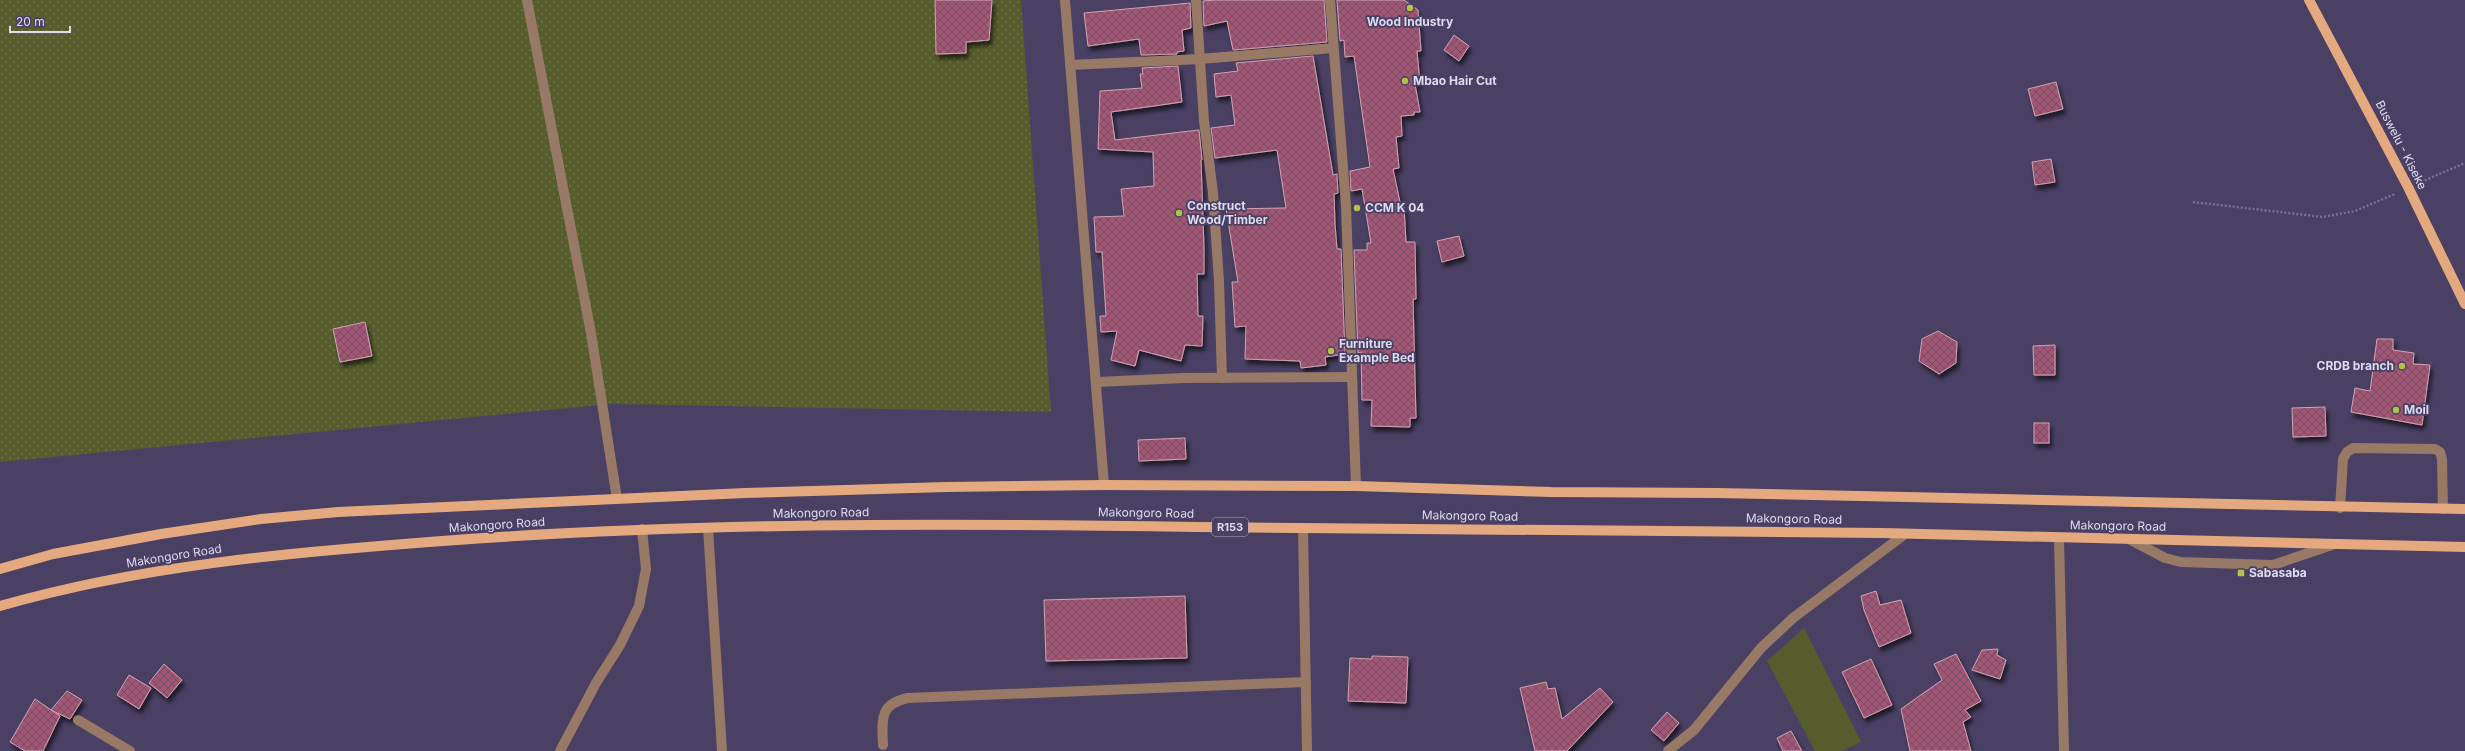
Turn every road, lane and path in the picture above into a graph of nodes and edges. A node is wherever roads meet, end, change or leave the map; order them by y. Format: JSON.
{"nodes":[{"id":1,"x":527,"y":0,"type":"edge"},
{"id":2,"x":1065,"y":0,"type":"edge"},
{"id":3,"x":1196,"y":0,"type":"edge"},
{"id":4,"x":1330,"y":0,"type":"edge"},
{"id":5,"x":2309,"y":0,"type":"edge"},
{"id":6,"x":1333,"y":48,"type":"junction"},
{"id":7,"x":1200,"y":60,"type":"junction"},
{"id":8,"x":1070,"y":66,"type":"junction"},
{"id":9,"x":2465,"y":164,"type":"edge"},
{"id":10,"x":2408,"y":187,"type":"junction"},
{"id":11,"x":2193,"y":202,"type":"dead end"},
{"id":12,"x":2465,"y":304,"type":"edge"},
{"id":13,"x":1352,"y":376,"type":"junction"},
{"id":14,"x":1222,"y":378,"type":"junction"},
{"id":15,"x":1097,"y":382,"type":"junction"},
{"id":16,"x":1104,"y":485,"type":"junction"},
{"id":17,"x":1356,"y":486,"type":"junction"},
{"id":18,"x":616,"y":499,"type":"junction"},
{"id":19,"x":2340,"y":508,"type":"junction"},
{"id":20,"x":2443,"y":509,"type":"junction"},
{"id":21,"x":2465,"y":509,"type":"edge"},
{"id":22,"x":708,"y":528,"type":"junction"},
{"id":23,"x":1303,"y":528,"type":"junction"},
{"id":24,"x":642,"y":529,"type":"junction"},
{"id":25,"x":1905,"y":534,"type":"junction"},
{"id":26,"x":2059,"y":538,"type":"junction"},
{"id":27,"x":2129,"y":539,"type":"junction"},
{"id":28,"x":2332,"y":545,"type":"junction"},
{"id":29,"x":2465,"y":547,"type":"edge"},
{"id":30,"x":0,"y":569,"type":"edge"},
{"id":31,"x":0,"y":606,"type":"edge"},
{"id":32,"x":1306,"y":682,"type":"junction"},
{"id":33,"x":78,"y":720,"type":"dead end"},
{"id":34,"x":883,"y":745,"type":"dead end"},
{"id":35,"x":130,"y":751,"type":"edge"},
{"id":36,"x":560,"y":751,"type":"edge"},
{"id":37,"x":722,"y":751,"type":"edge"},
{"id":38,"x":1307,"y":751,"type":"edge"},
{"id":39,"x":1668,"y":751,"type":"edge"},
{"id":40,"x":2064,"y":751,"type":"edge"}],
"edges":[{"from":1,"to":18,"type":"street"},
{"from":2,"to":8,"type":"street"},
{"from":3,"to":7,"type":"street"},
{"from":4,"to":6,"type":"street"},
{"from":5,"to":10,"type":"main road","name":"Buswelu - Kiseke"},
{"from":6,"to":7,"type":"street"},
{"from":6,"to":13,"type":"street"},
{"from":7,"to":8,"type":"street"},
{"from":7,"to":14,"type":"street"},
{"from":8,"to":15,"type":"street"},
{"from":9,"to":10,"type":"path"},
{"from":10,"to":11,"type":"path"},
{"from":10,"to":12,"type":"main road","name":"Buswelu - Kiseke"},
{"from":13,"to":14,"type":"street"},
{"from":13,"to":17,"type":"street"},
{"from":14,"to":15,"type":"street"},
{"from":15,"to":16,"type":"street"},
{"from":16,"to":17,"type":"main road","name":"Makongoro Road"},
{"from":16,"to":18,"type":"main road","name":"Makongoro Road"},
{"from":17,"to":19,"type":"main road","name":"Makongoro Road"},
{"from":18,"to":30,"type":"main road","name":"Makongoro Road"},
{"from":19,"to":20,"type":"main road","name":"Makongoro Road"},
{"from":19,"to":20,"type":"street"},
{"from":20,"to":21,"type":"main road","name":"Makongoro Road"},
{"from":22,"to":23,"type":"main road","name":"Makongoro Road","number":"R153"},
{"from":22,"to":24,"type":"main road","name":"Makongoro Road","number":"R153"},
{"from":22,"to":37,"type":"street"},
{"from":23,"to":25,"type":"main road","name":"Makongoro Road","number":"R153"},
{"from":23,"to":32,"type":"street"},
{"from":24,"to":31,"type":"main road","name":"Makongoro Road","number":"R153"},
{"from":24,"to":36,"type":"street"},
{"from":25,"to":26,"type":"main road","name":"Makongoro Road","number":"R153"},
{"from":25,"to":39,"type":"street"},
{"from":26,"to":27,"type":"main road","name":"Makongoro Road","number":"R153"},
{"from":26,"to":40,"type":"street"},
{"from":27,"to":28,"type":"main road","name":"Makongoro Road","number":"R153"},
{"from":27,"to":28,"type":"street"},
{"from":28,"to":29,"type":"main road","name":"Makongoro Road","number":"R153"},
{"from":32,"to":34,"type":"street"},
{"from":32,"to":38,"type":"street"},
{"from":33,"to":35,"type":"street"}]}
